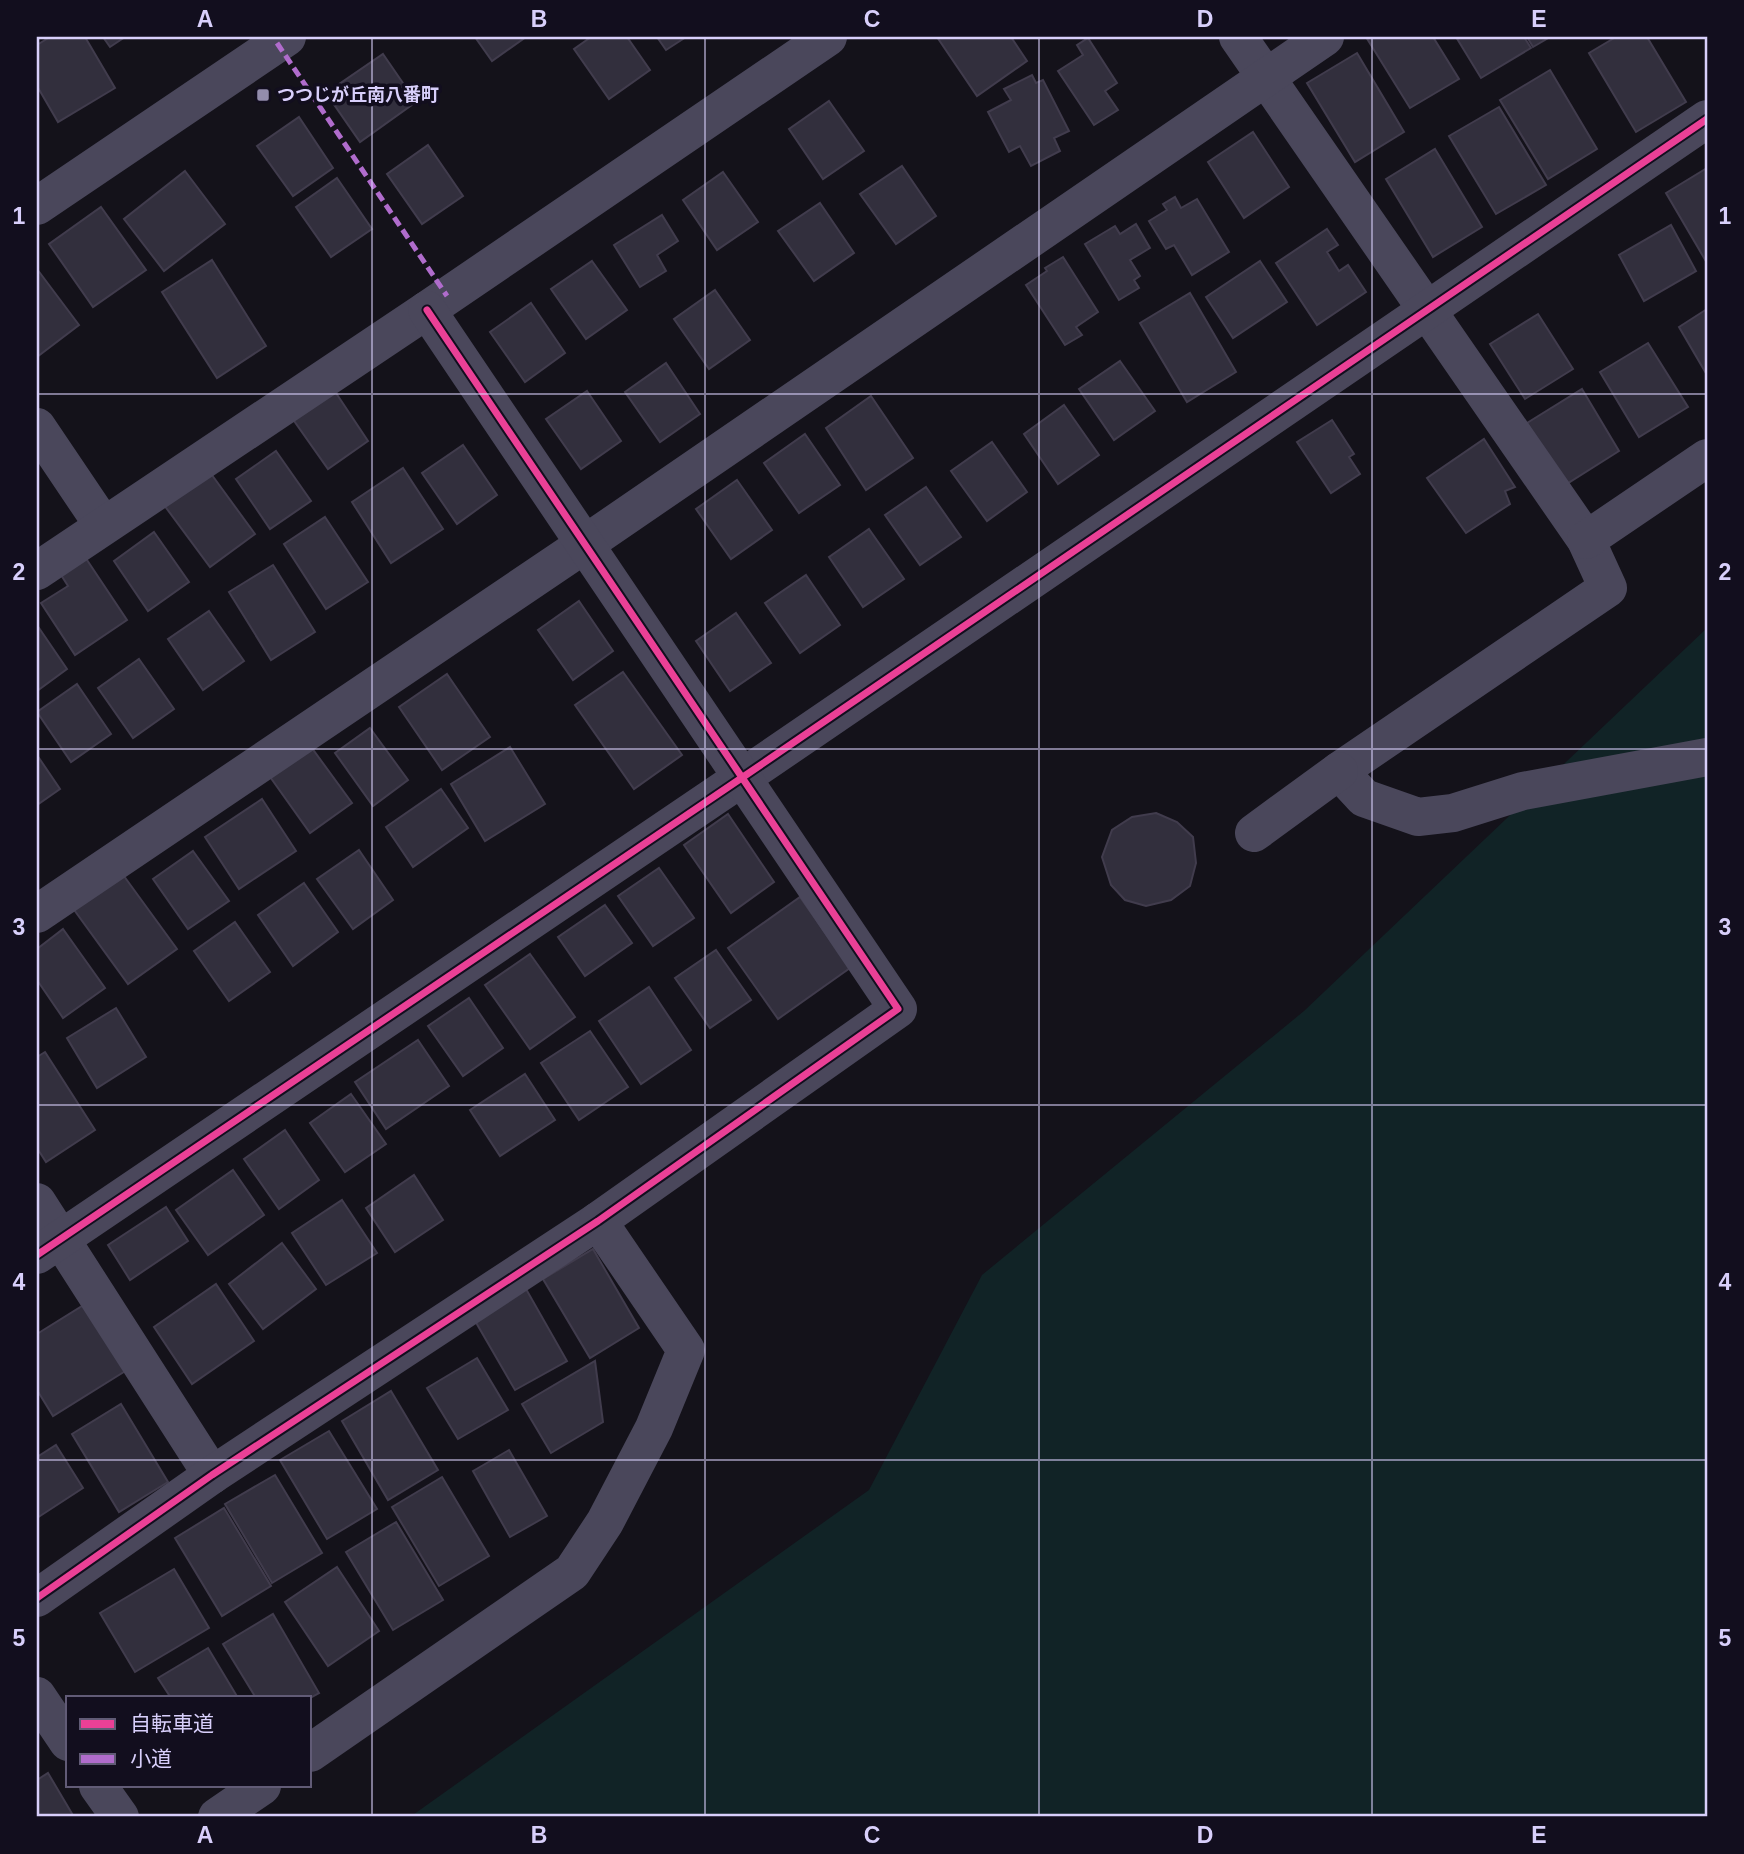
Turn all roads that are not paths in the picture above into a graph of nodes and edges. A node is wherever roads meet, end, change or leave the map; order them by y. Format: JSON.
{"nodes":[{"id":1,"x":287,"y":37,"type":"edge"},
{"id":2,"x":828,"y":37,"type":"edge"},
{"id":3,"x":1238,"y":37,"type":"edge"},
{"id":4,"x":1325,"y":37,"type":"edge"},
{"id":5,"x":1265,"y":78,"type":"junction"},
{"id":6,"x":1707,"y":119,"type":"edge"},
{"id":7,"x":37,"y":206,"type":"edge"},
{"id":8,"x":427,"y":310,"type":"junction"},
{"id":9,"x":1428,"y":310,"type":"junction"},
{"id":10,"x":37,"y":427,"type":"edge"},
{"id":11,"x":1707,"y":458,"type":"edge"},
{"id":12,"x":103,"y":525,"type":"junction"},
{"id":13,"x":1586,"y":540,"type":"junction"},
{"id":14,"x":585,"y":544,"type":"junction"},
{"id":15,"x":37,"y":571,"type":"edge"},
{"id":16,"x":1707,"y":757,"type":"edge"},
{"id":17,"x":1339,"y":771,"type":"junction"},
{"id":18,"x":743,"y":777,"type":"junction"},
{"id":19,"x":1254,"y":833,"type":"dead end"},
{"id":20,"x":37,"y":914,"type":"edge"},
{"id":21,"x":37,"y":1202,"type":"edge"},
{"id":22,"x":598,"y":1221,"type":"junction"},
{"id":23,"x":49,"y":1247,"type":"edge"},
{"id":24,"x":212,"y":1475,"type":"junction"},
{"id":25,"x":37,"y":1598,"type":"edge"},
{"id":26,"x":37,"y":1696,"type":"edge"},
{"id":27,"x":66,"y":1739,"type":"edge"},
{"id":28,"x":312,"y":1752,"type":"edge"},
{"id":29,"x":99,"y":1787,"type":"edge"},
{"id":30,"x":261,"y":1787,"type":"edge"},
{"id":31,"x":120,"y":1817,"type":"edge"},
{"id":32,"x":216,"y":1817,"type":"edge"}],
"edges":[{"from":1,"to":7,"type":"street"},
{"from":2,"to":8,"type":"street"},
{"from":3,"to":5,"type":"street"},
{"from":4,"to":5,"type":"street"},
{"from":5,"to":9,"type":"street"},
{"from":5,"to":14,"type":"street"},
{"from":6,"to":9,"type":"street"},
{"from":8,"to":12,"type":"street"},
{"from":8,"to":14,"type":"street"},
{"from":9,"to":13,"type":"street"},
{"from":9,"to":18,"type":"street"},
{"from":10,"to":12,"type":"street"},
{"from":11,"to":13,"type":"street"},
{"from":12,"to":15,"type":"street"},
{"from":13,"to":17,"type":"street"},
{"from":14,"to":18,"type":"street"},
{"from":14,"to":20,"type":"street"},
{"from":16,"to":17,"type":"street"},
{"from":17,"to":19,"type":"street"},
{"from":18,"to":22,"type":"street"},
{"from":18,"to":23,"type":"street"},
{"from":21,"to":23,"type":"street"},
{"from":22,"to":24,"type":"street"},
{"from":22,"to":28,"type":"street"},
{"from":23,"to":24,"type":"street"},
{"from":24,"to":25,"type":"street"},
{"from":26,"to":27,"type":"street"},
{"from":29,"to":31,"type":"street"},
{"from":30,"to":32,"type":"street"}]}
